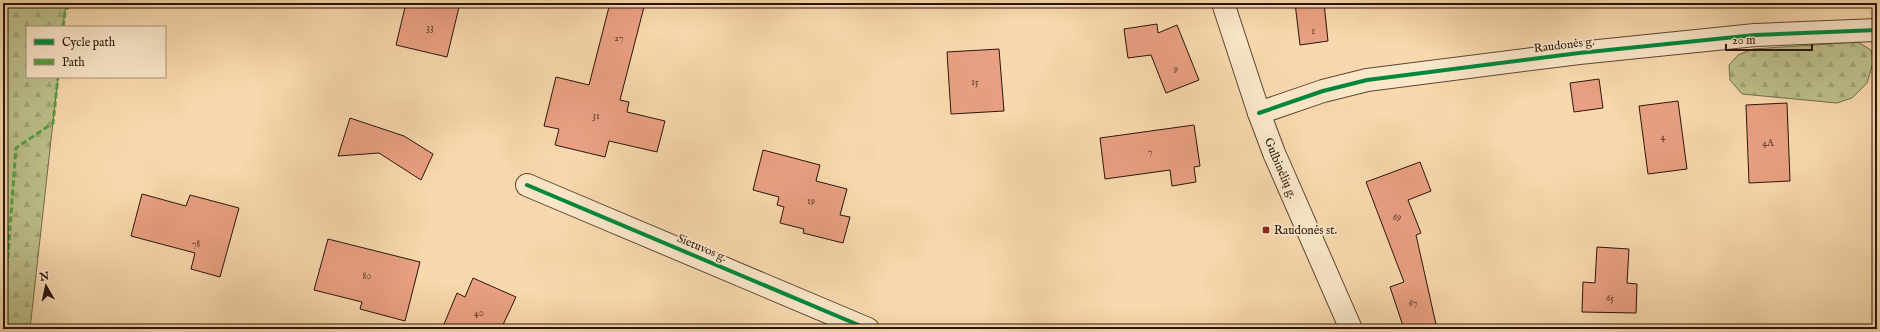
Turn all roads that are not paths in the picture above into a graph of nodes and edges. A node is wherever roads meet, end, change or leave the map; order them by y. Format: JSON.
{"nodes":[{"id":1,"x":1223,"y":3,"type":"edge"},
{"id":2,"x":1877,"y":30,"type":"edge"},
{"id":3,"x":1259,"y":113,"type":"junction"},
{"id":4,"x":527,"y":185,"type":"dead end"},
{"id":5,"x":868,"y":329,"type":"edge"},
{"id":6,"x":1351,"y":329,"type":"edge"}],
"edges":[{"from":1,"to":3,"type":"street","name":"Gulbinėlių g."},
{"from":2,"to":3,"type":"street","name":"Raudonės g."},
{"from":3,"to":6,"type":"street","name":"Gulbinėlių g."},
{"from":4,"to":5,"type":"street","name":"Sietuvos g."}]}
